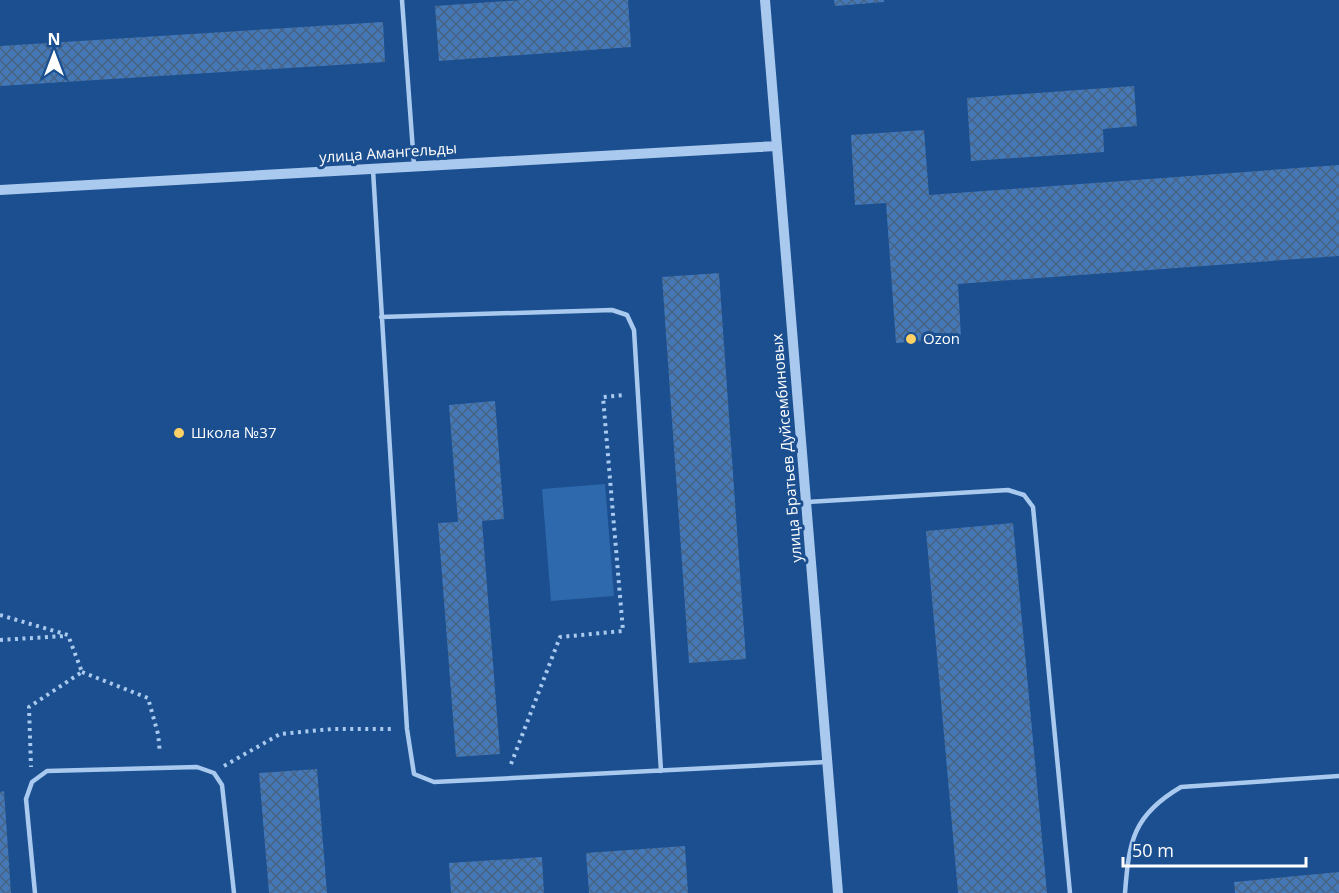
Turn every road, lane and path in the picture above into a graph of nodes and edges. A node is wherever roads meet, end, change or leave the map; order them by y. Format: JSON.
{"nodes":[{"id":1,"x":402,"y":0,"type":"edge"},
{"id":2,"x":765,"y":0,"type":"edge"},
{"id":3,"x":777,"y":146,"type":"junction"},
{"id":4,"x":414,"y":166,"type":"junction"},
{"id":5,"x":373,"y":170,"type":"junction"},
{"id":6,"x":0,"y":190,"type":"edge"},
{"id":7,"x":381,"y":317,"type":"junction"},
{"id":8,"x":638,"y":394,"type":"junction"},
{"id":9,"x":807,"y":502,"type":"junction"},
{"id":10,"x":0,"y":615,"type":"edge"},
{"id":11,"x":68,"y":635,"type":"junction"},
{"id":12,"x":0,"y":640,"type":"edge"},
{"id":13,"x":82,"y":672,"type":"junction"},
{"id":14,"x":407,"y":729,"type":"junction"},
{"id":15,"x":827,"y":762,"type":"junction"},
{"id":16,"x":161,"y":768,"type":"junction"},
{"id":17,"x":661,"y":771,"type":"junction"},
{"id":18,"x":214,"y":773,"type":"junction"},
{"id":19,"x":1339,"y":776,"type":"edge"},
{"id":20,"x":506,"y":779,"type":"junction"},
{"id":21,"x":32,"y":782,"type":"junction"},
{"id":22,"x":35,"y":893,"type":"edge"},
{"id":23,"x":234,"y":893,"type":"edge"},
{"id":24,"x":838,"y":893,"type":"edge"},
{"id":25,"x":1070,"y":893,"type":"edge"},
{"id":26,"x":1125,"y":893,"type":"edge"}],
"edges":[{"from":1,"to":4,"type":"lane"},
{"from":2,"to":3,"type":"street","name":"улица Братьев Дуйсембиновых"},
{"from":3,"to":4,"type":"street","name":"улица Амангельды"},
{"from":3,"to":9,"type":"street","name":"улица Братьев Дуйсембиновых"},
{"from":4,"to":5,"type":"street","name":"улица Амангельды"},
{"from":5,"to":6,"type":"street","name":"улица Амангельды"},
{"from":5,"to":7,"type":"lane"},
{"from":7,"to":8,"type":"lane"},
{"from":7,"to":14,"type":"lane"},
{"from":8,"to":17,"type":"lane"},
{"from":8,"to":20,"type":"path"},
{"from":9,"to":15,"type":"street","name":"улица Братьев Дуйсембиновых"},
{"from":9,"to":25,"type":"lane"},
{"from":10,"to":11,"type":"path"},
{"from":11,"to":12,"type":"path"},
{"from":11,"to":13,"type":"path"},
{"from":13,"to":16,"type":"path"},
{"from":13,"to":21,"type":"path"},
{"from":14,"to":18,"type":"path"},
{"from":14,"to":20,"type":"lane"},
{"from":15,"to":17,"type":"lane"},
{"from":15,"to":24,"type":"street","name":"улица Братьев Дуйсембиновых"},
{"from":16,"to":18,"type":"lane"},
{"from":16,"to":21,"type":"lane"},
{"from":17,"to":20,"type":"lane"},
{"from":18,"to":23,"type":"lane"},
{"from":19,"to":26,"type":"lane"},
{"from":21,"to":22,"type":"lane"}]}
